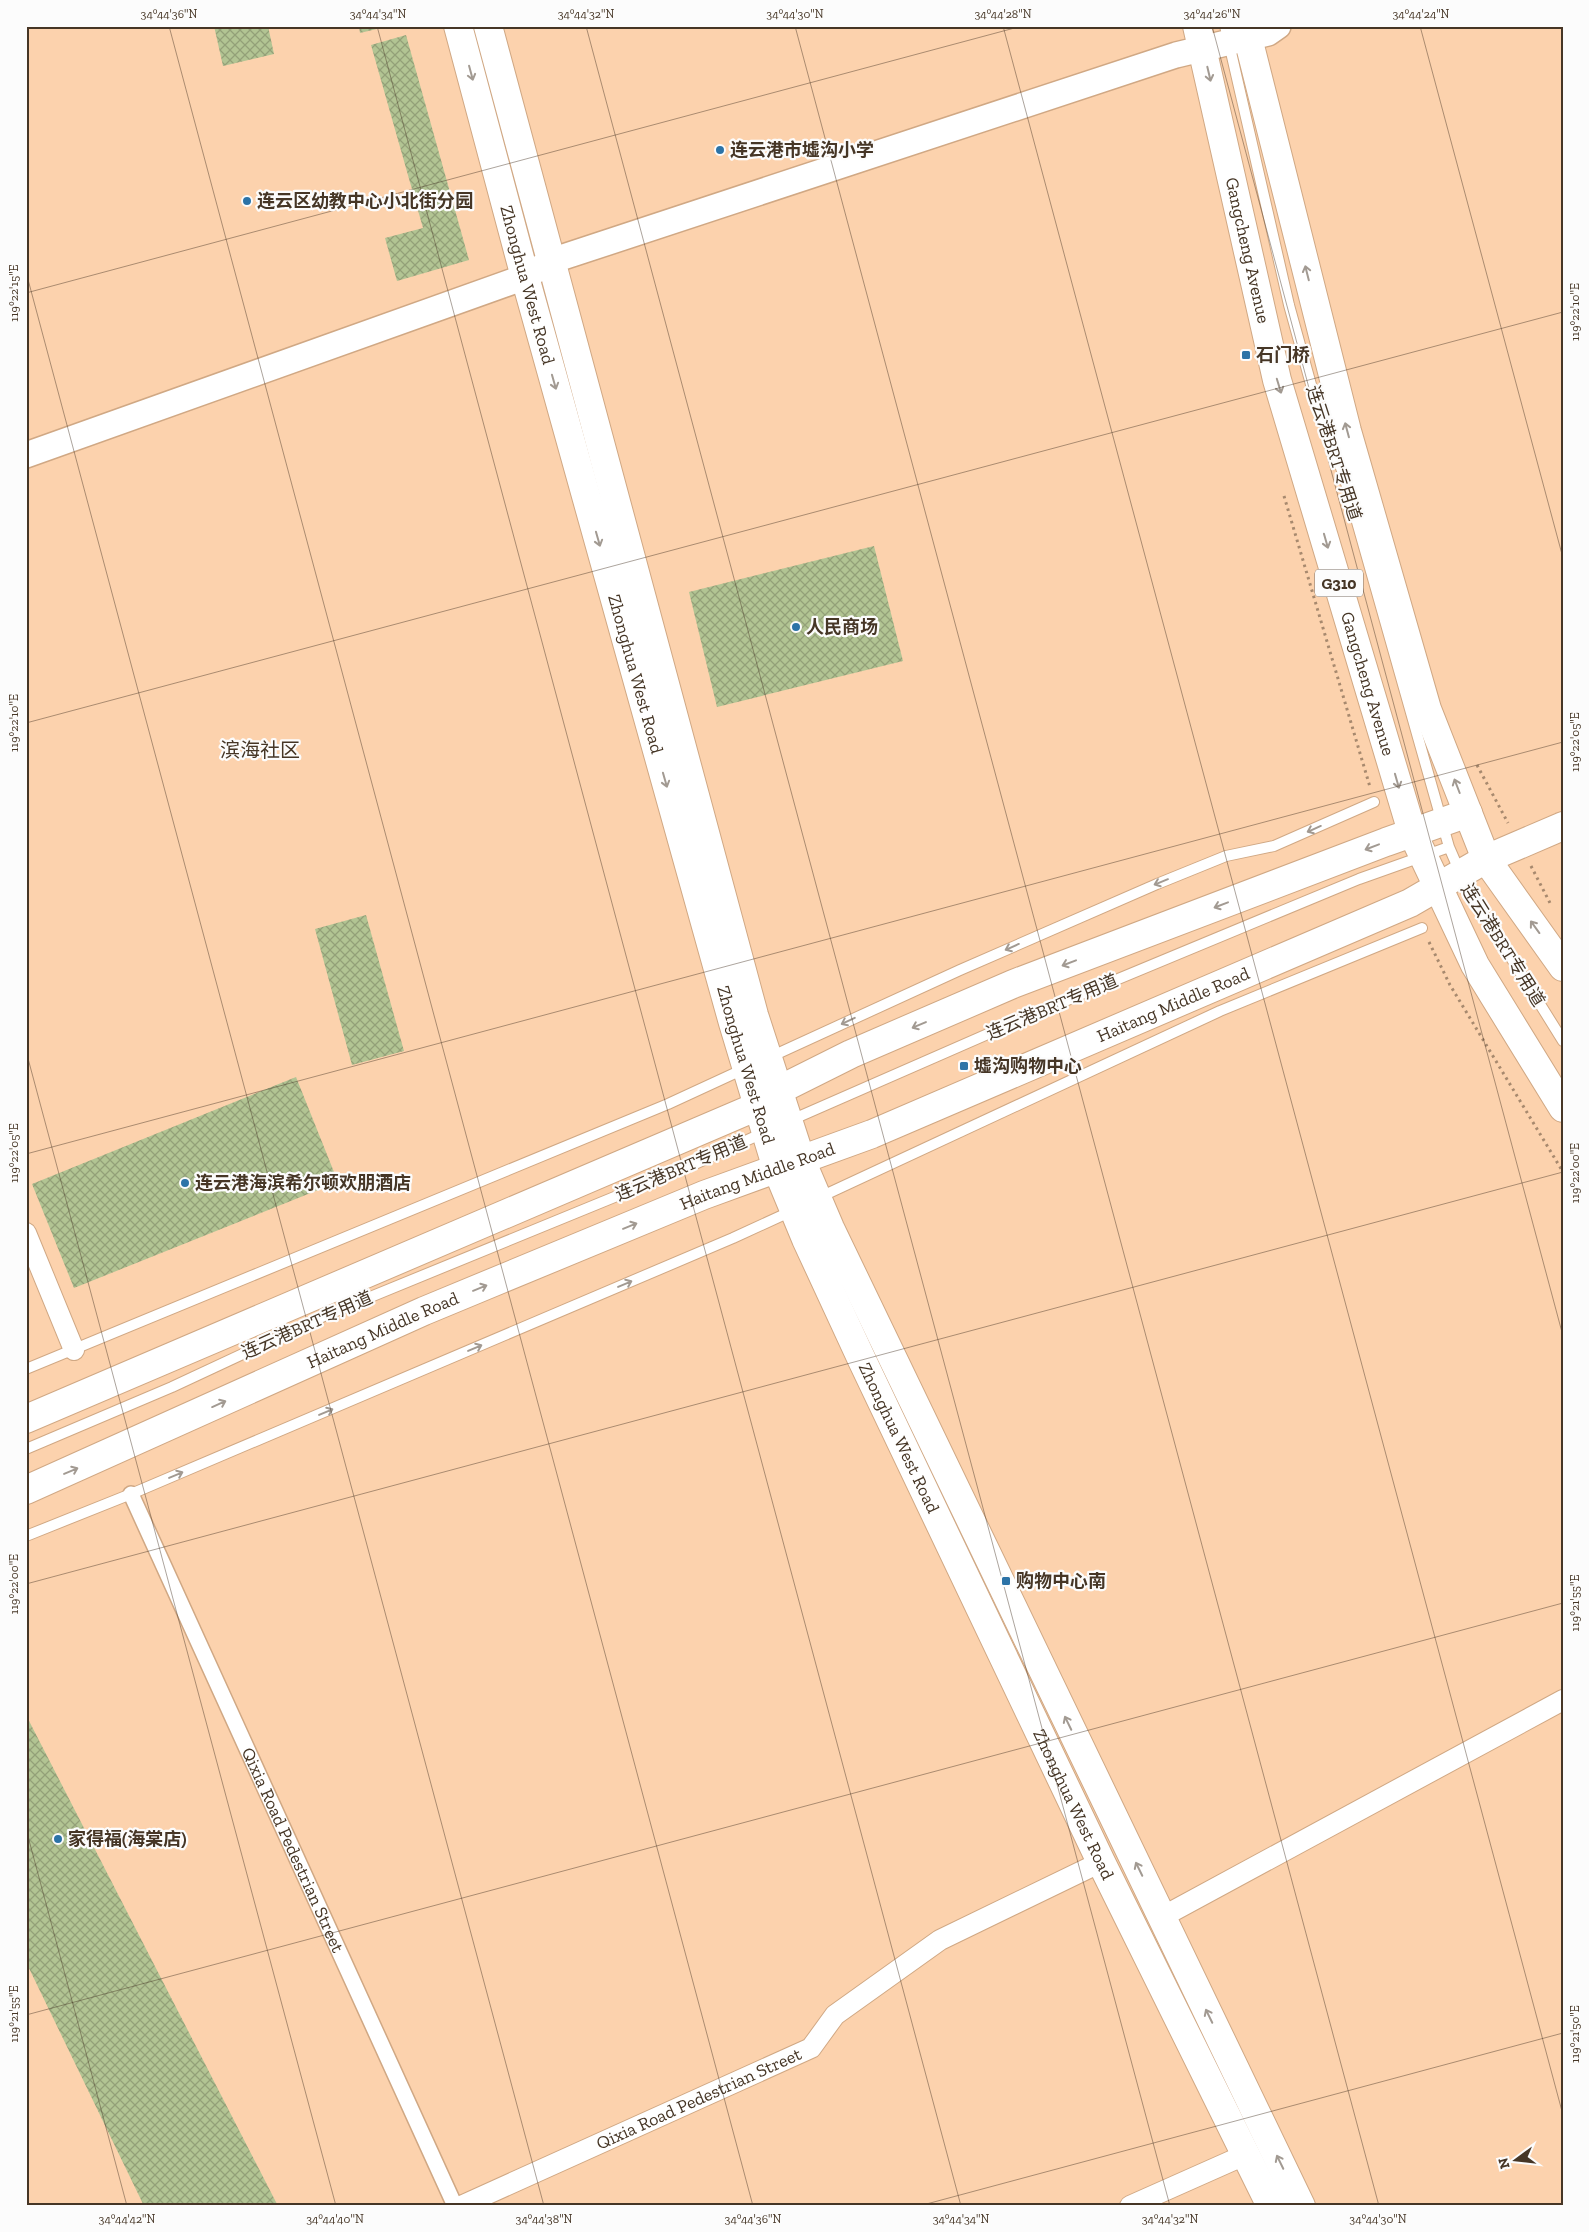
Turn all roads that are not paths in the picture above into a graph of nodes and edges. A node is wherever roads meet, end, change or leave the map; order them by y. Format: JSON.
{"nodes":[{"id":1,"x":458,"y":26,"type":"edge"},
{"id":2,"x":488,"y":26,"type":"edge"},
{"id":3,"x":1278,"y":26,"type":"edge"},
{"id":4,"x":1224,"y":34,"type":"edge"},
{"id":5,"x":551,"y":261,"type":"junction"},
{"id":6,"x":525,"y":277,"type":"junction"},
{"id":7,"x":26,"y":455,"type":"edge"},
{"id":8,"x":1374,"y":802,"type":"dead end"},
{"id":9,"x":1468,"y":813,"type":"junction"},
{"id":10,"x":1563,"y":826,"type":"edge"},
{"id":11,"x":1445,"y":834,"type":"junction"},
{"id":12,"x":1418,"y":844,"type":"junction"},
{"id":13,"x":1486,"y":859,"type":"junction"},
{"id":14,"x":1450,"y":881,"type":"junction"},
{"id":15,"x":1422,"y":928,"type":"dead end"},
{"id":16,"x":1563,"y":967,"type":"edge"},
{"id":17,"x":1563,"y":1041,"type":"edge"},
{"id":18,"x":757,"y":1063,"type":"junction"},
{"id":19,"x":768,"y":1098,"type":"junction"},
{"id":20,"x":1563,"y":1108,"type":"edge"},
{"id":21,"x":777,"y":1126,"type":"junction"},
{"id":22,"x":789,"y":1164,"type":"junction"},
{"id":23,"x":806,"y":1204,"type":"junction"},
{"id":24,"x":26,"y":1233,"type":"edge"},
{"id":25,"x":74,"y":1350,"type":"junction"},
{"id":26,"x":26,"y":1369,"type":"edge"},
{"id":27,"x":26,"y":1419,"type":"edge"},
{"id":28,"x":26,"y":1449,"type":"edge"},
{"id":29,"x":26,"y":1490,"type":"edge"},
{"id":30,"x":132,"y":1494,"type":"junction"},
{"id":31,"x":26,"y":1536,"type":"edge"},
{"id":32,"x":1563,"y":1700,"type":"edge"},
{"id":33,"x":1101,"y":1862,"type":"junction"},
{"id":34,"x":1162,"y":1918,"type":"junction"},
{"id":35,"x":1246,"y":2154,"type":"junction"},
{"id":36,"x":455,"y":2206,"type":"edge"},
{"id":37,"x":461,"y":2206,"type":"edge"},
{"id":38,"x":1130,"y":2206,"type":"edge"},
{"id":39,"x":1271,"y":2206,"type":"edge"},
{"id":40,"x":1301,"y":2206,"type":"edge"}],
"edges":[{"from":1,"to":6,"type":"main road","name":"Zhonghua West Road","one_way":true},
{"from":2,"to":5,"type":"main road"},
{"from":3,"to":4,"type":"street"},
{"from":4,"to":5,"type":"street"},
{"from":9,"to":4,"type":"main road","number":"G310","one_way":true},
{"from":4,"to":11,"type":"lane","name":"连云港BRT专用道"},
{"from":4,"to":12,"type":"main road","name":"Gangcheng Avenue","number":"G310","one_way":true},
{"from":5,"to":6,"type":"street"},
{"from":5,"to":18,"type":"main road"},
{"from":6,"to":7,"type":"street"},
{"from":6,"to":18,"type":"main road","name":"Zhonghua West Road","one_way":true},
{"from":8,"to":18,"type":"lane","one_way":true},
{"from":9,"to":11,"type":"main road"},
{"from":9,"to":13,"type":"main road","number":"G310"},
{"from":10,"to":13,"type":"main road","name":"Haitang Middle Road"},
{"from":11,"to":12,"type":"main road"},
{"from":11,"to":14,"type":"lane","name":"连云港BRT专用道"},
{"from":12,"to":14,"type":"main road","name":"Gangcheng Avenue","number":"G310"},
{"from":12,"to":19,"type":"main road","one_way":true},
{"from":12,"to":21,"type":"lane","name":"连云港BRT专用道"},
{"from":13,"to":14,"type":"main road","name":"Haitang Middle Road"},
{"from":16,"to":13,"type":"main road","number":"G310","one_way":true},
{"from":14,"to":17,"type":"lane","name":"连云港BRT专用道"},
{"from":14,"to":20,"type":"main road","name":"Gangcheng Avenue","number":"G310"},
{"from":14,"to":22,"type":"main road","name":"Haitang Middle Road"},
{"from":15,"to":23,"type":"lane"},
{"from":18,"to":19,"type":"main road","name":"Zhonghua West Road"},
{"from":18,"to":25,"type":"lane"},
{"from":19,"to":21,"type":"main road","name":"Zhonghua West Road"},
{"from":19,"to":27,"type":"main road"},
{"from":21,"to":22,"type":"main road","name":"Zhonghua West Road"},
{"from":21,"to":28,"type":"lane","name":"连云港BRT专用道"},
{"from":22,"to":23,"type":"main road","name":"Zhonghua West Road"},
{"from":29,"to":22,"type":"main road","name":"Haitang Middle Road","one_way":true},
{"from":30,"to":23,"type":"lane","one_way":true},
{"from":23,"to":33,"type":"main road","name":"Zhonghua West Road"},
{"from":34,"to":23,"type":"main road","one_way":true},
{"from":24,"to":25,"type":"street"},
{"from":25,"to":26,"type":"lane"},
{"from":30,"to":31,"type":"lane"},
{"from":30,"to":36,"type":"street","name":"Qixia Road Pedestrian Street"},
{"from":32,"to":34,"type":"street"},
{"from":33,"to":35,"type":"main road","name":"Zhonghua West Road"},
{"from":33,"to":37,"type":"street","name":"Qixia Road Pedestrian Street"},
{"from":40,"to":34,"type":"main road","one_way":true},
{"from":35,"to":38,"type":"street"},
{"from":35,"to":39,"type":"main road","name":"Zhonghua West Road"}]}
